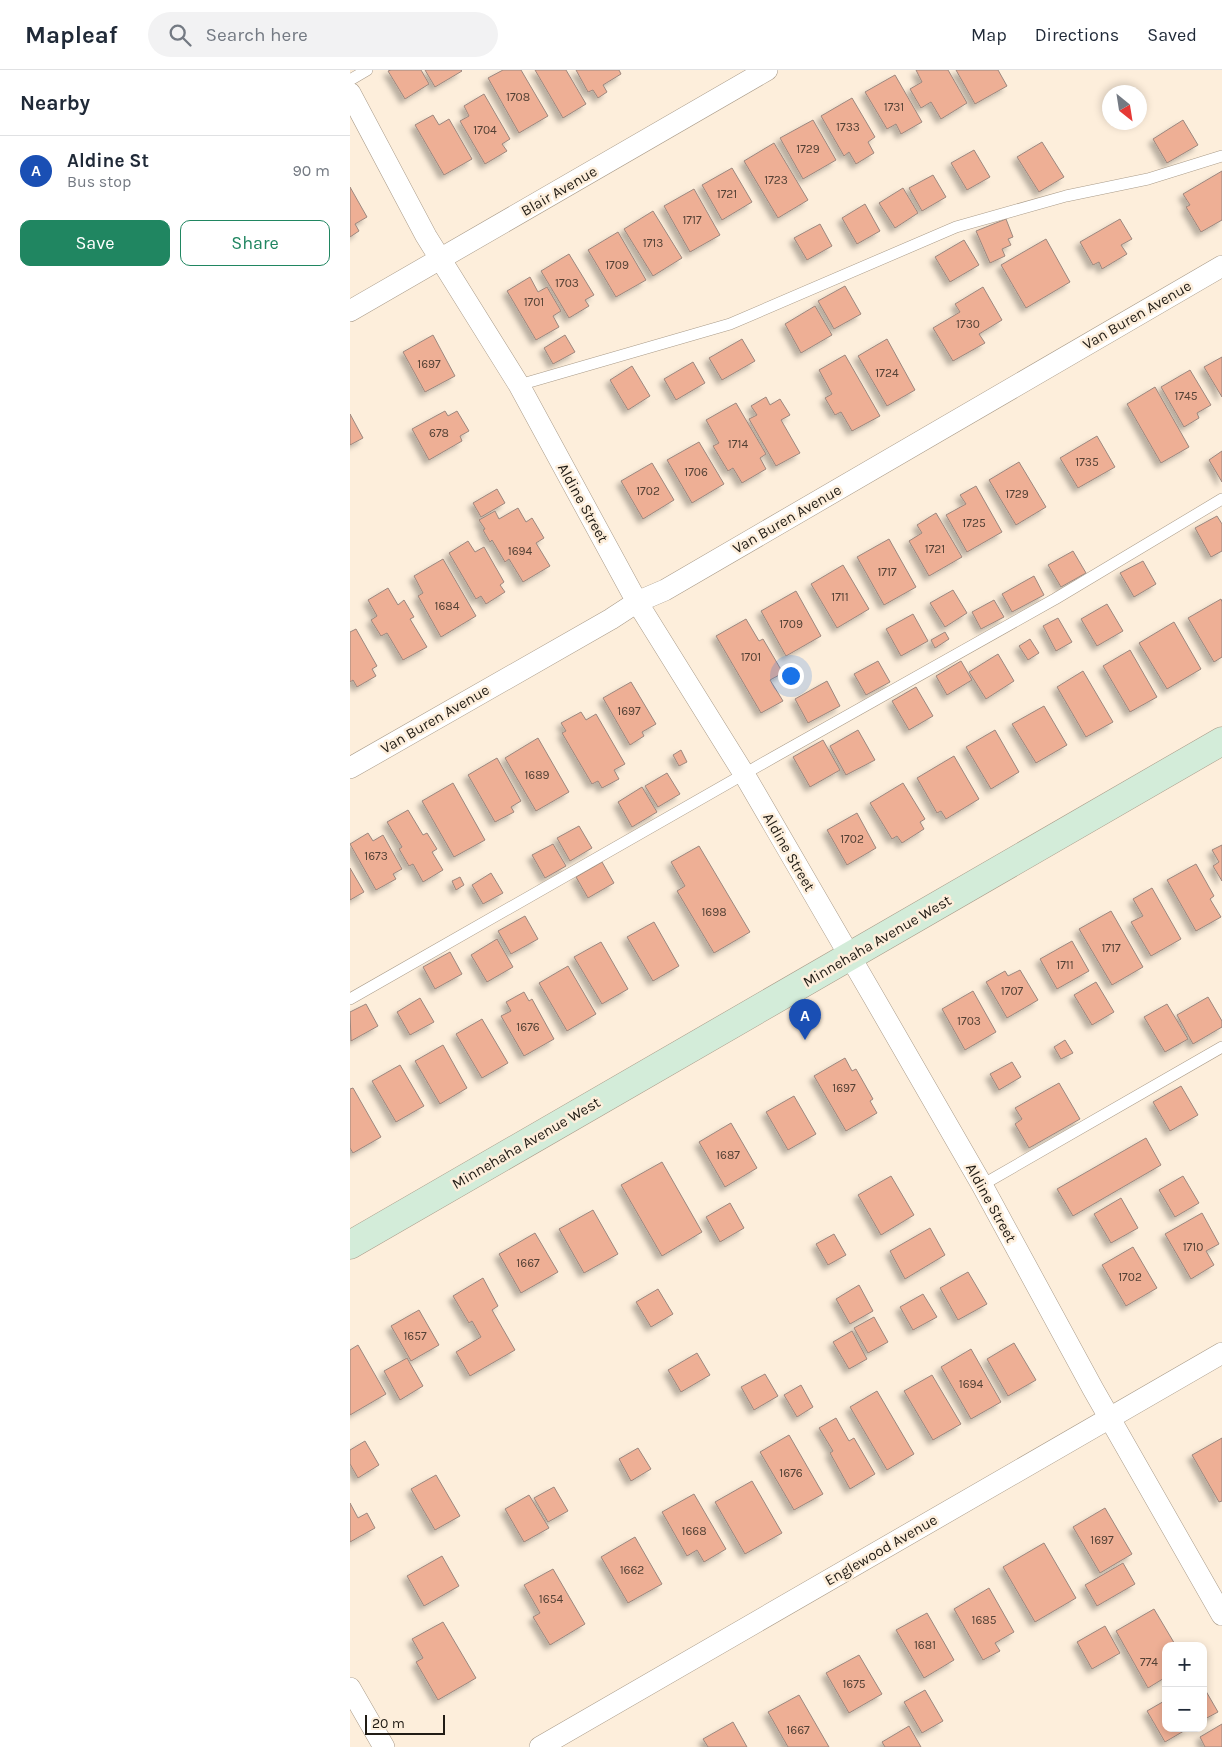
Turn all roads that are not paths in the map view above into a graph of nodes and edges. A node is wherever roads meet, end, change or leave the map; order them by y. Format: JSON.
{"nodes":[{"id":1,"x":367,"y":70,"type":"edge"},
{"id":2,"x":767,"y":70,"type":"edge"},
{"id":3,"x":350,"y":80,"type":"edge"},
{"id":4,"x":350,"y":92,"type":"edge"},
{"id":5,"x":1222,"y":156,"type":"edge"},
{"id":6,"x":441,"y":260,"type":"junction"},
{"id":7,"x":1222,"y":266,"type":"edge"},
{"id":8,"x":350,"y":311,"type":"edge"},
{"id":9,"x":519,"y":385,"type":"junction"},
{"id":10,"x":1222,"y":499,"type":"edge"},
{"id":11,"x":637,"y":602,"type":"junction"},
{"id":12,"x":1222,"y":741,"type":"edge"},
{"id":13,"x":350,"y":768,"type":"edge"},
{"id":14,"x":744,"y":774,"type":"junction"},
{"id":15,"x":849,"y":956,"type":"junction"},
{"id":16,"x":350,"y":999,"type":"edge"},
{"id":17,"x":1222,"y":1048,"type":"edge"},
{"id":18,"x":982,"y":1185,"type":"junction"},
{"id":19,"x":350,"y":1245,"type":"edge"},
{"id":20,"x":1222,"y":1353,"type":"edge"},
{"id":21,"x":1109,"y":1417,"type":"junction"},
{"id":22,"x":1222,"y":1615,"type":"edge"},
{"id":23,"x":350,"y":1688,"type":"edge"},
{"id":24,"x":384,"y":1747,"type":"edge"},
{"id":25,"x":540,"y":1747,"type":"edge"}],
"edges":[{"from":1,"to":3,"type":"lane"},
{"from":2,"to":6,"type":"street","name":"Blair Avenue"},
{"from":4,"to":6,"type":"street","name":"Aldine Street"},
{"from":5,"to":9,"type":"lane"},
{"from":6,"to":8,"type":"street","name":"Blair Avenue"},
{"from":6,"to":9,"type":"street","name":"Aldine Street"},
{"from":7,"to":11,"type":"street","name":"Van Buren Avenue"},
{"from":9,"to":11,"type":"street","name":"Aldine Street"},
{"from":10,"to":14,"type":"lane"},
{"from":11,"to":13,"type":"street","name":"Van Buren Avenue"},
{"from":11,"to":14,"type":"street","name":"Aldine Street"},
{"from":12,"to":15,"type":"street","name":"Minnehaha Avenue West"},
{"from":14,"to":15,"type":"street","name":"Aldine Street"},
{"from":14,"to":16,"type":"lane"},
{"from":15,"to":18,"type":"street","name":"Aldine Street"},
{"from":15,"to":19,"type":"street","name":"Minnehaha Avenue West"},
{"from":17,"to":18,"type":"lane"},
{"from":18,"to":21,"type":"street","name":"Aldine Street"},
{"from":20,"to":21,"type":"street","name":"Englewood Avenue"},
{"from":21,"to":22,"type":"street","name":"Aldine Street"},
{"from":21,"to":25,"type":"street","name":"Englewood Avenue"},
{"from":23,"to":24,"type":"street"}]}
